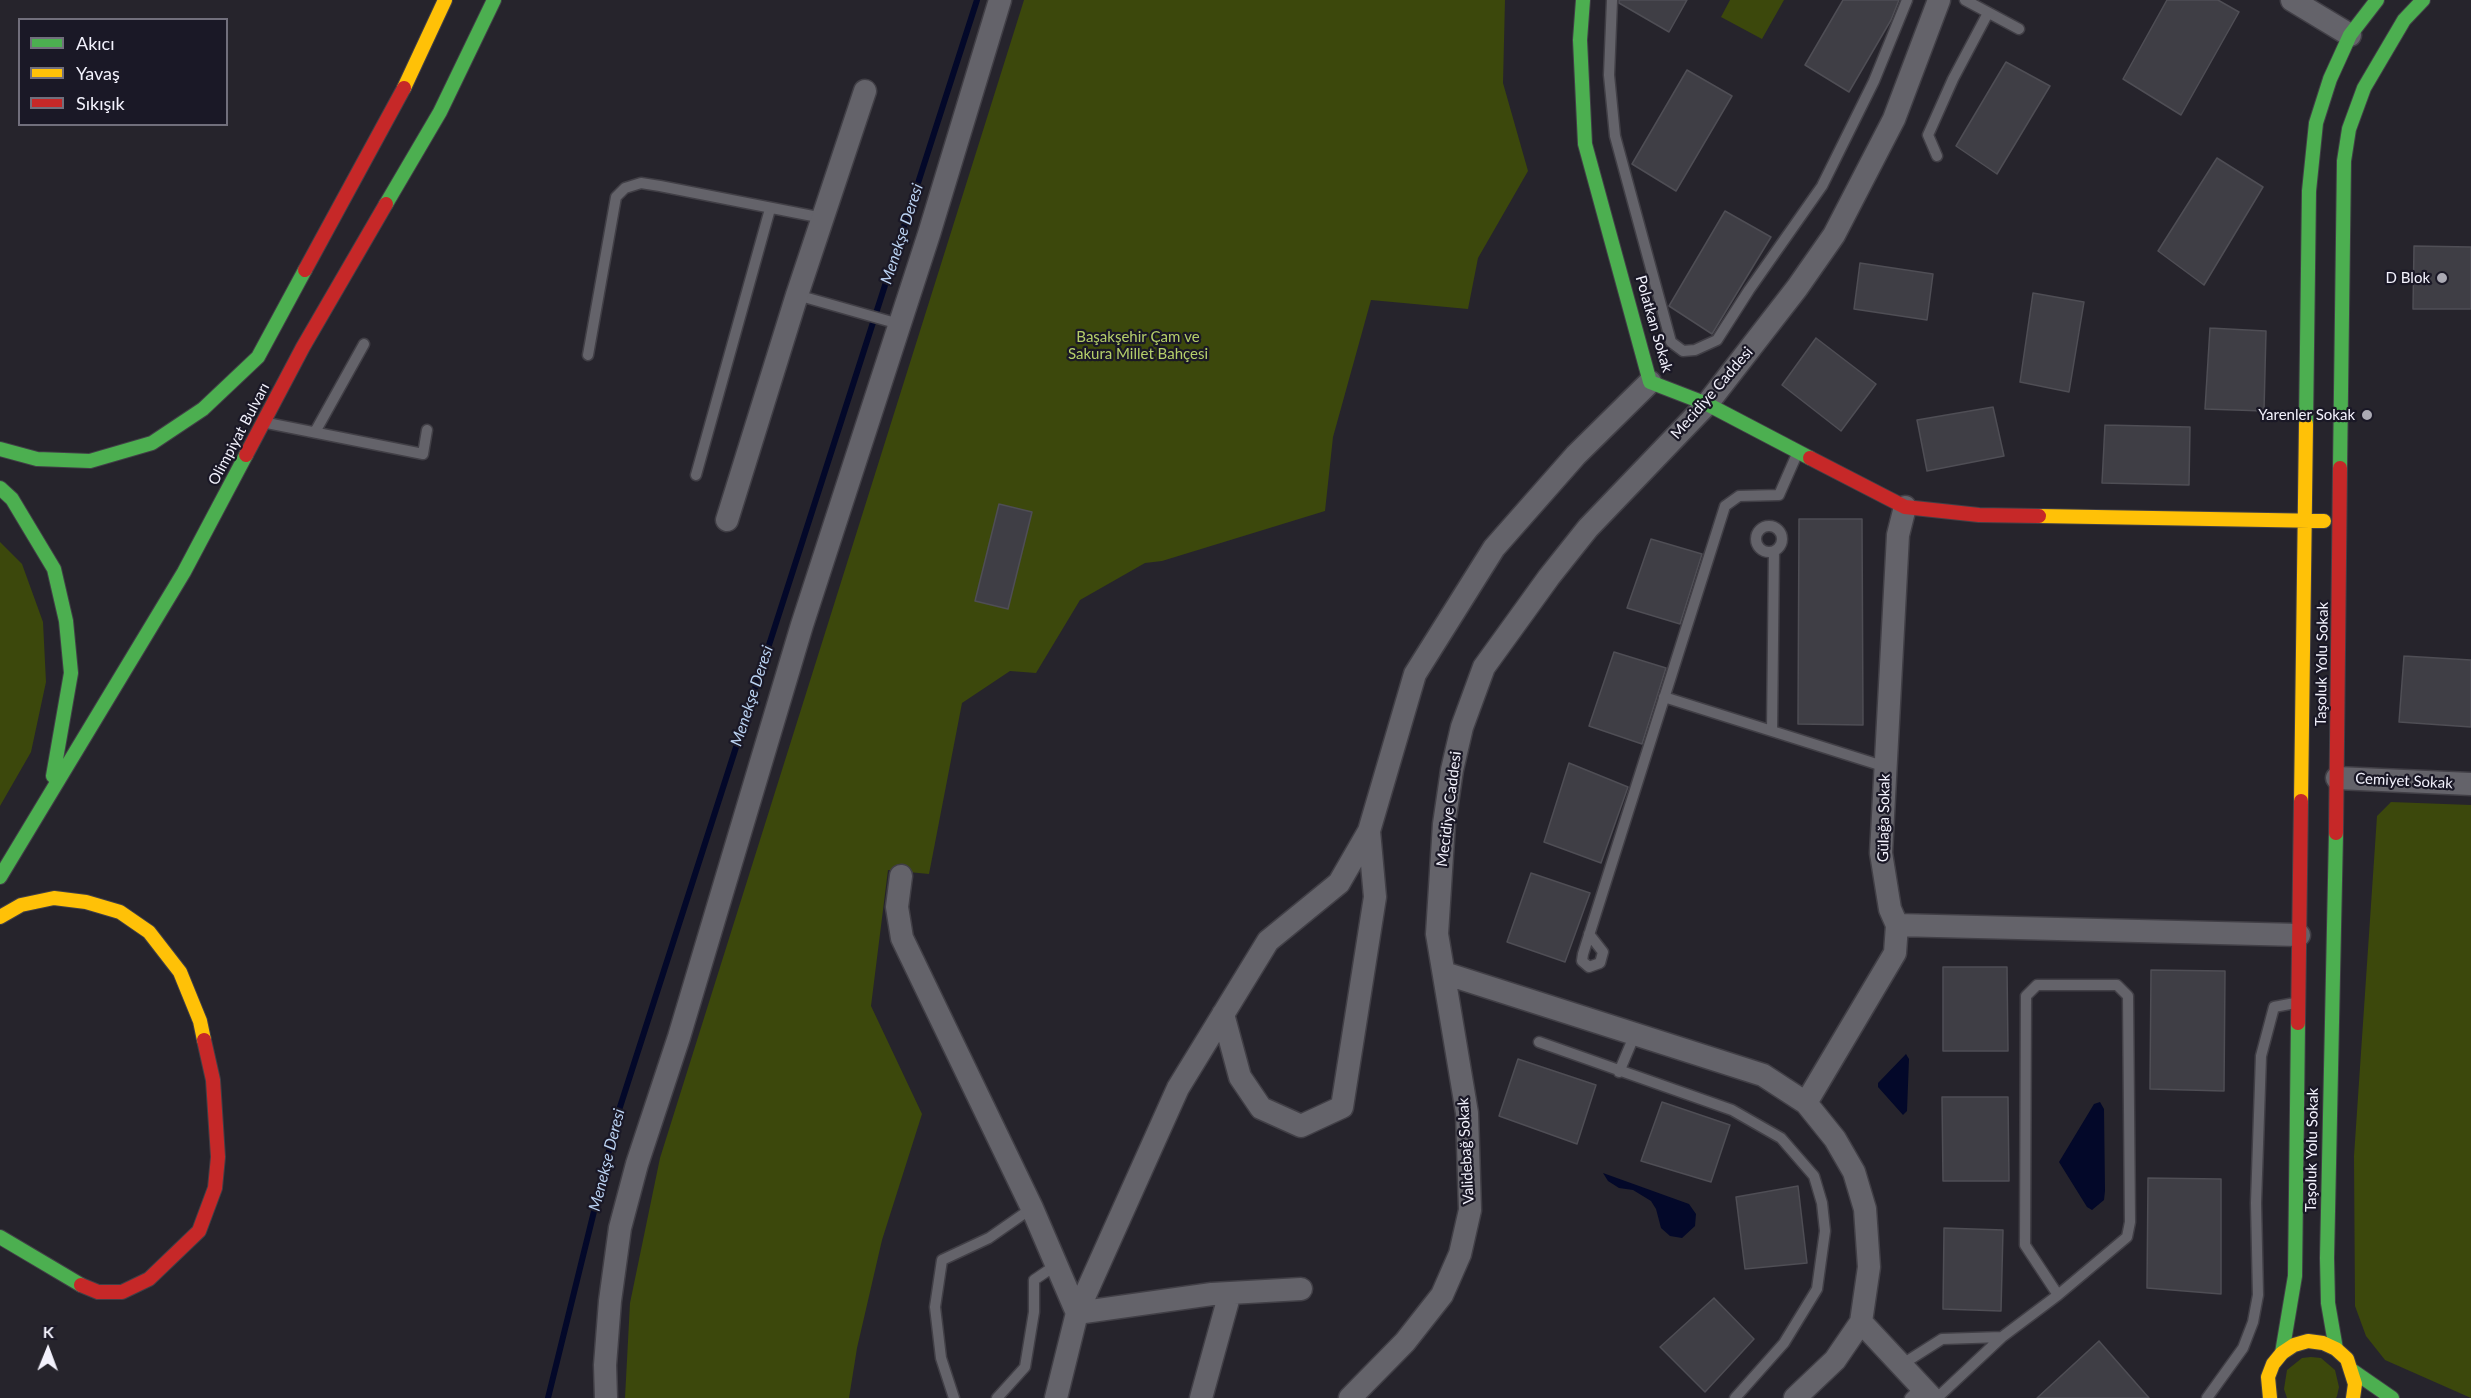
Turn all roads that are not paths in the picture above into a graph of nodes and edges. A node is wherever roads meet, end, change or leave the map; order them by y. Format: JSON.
{"nodes":[{"id":1,"x":445,"y":0,"type":"edge"},
{"id":2,"x":494,"y":0,"type":"edge"},
{"id":3,"x":1000,"y":0,"type":"edge"},
{"id":4,"x":1583,"y":0,"type":"edge"},
{"id":5,"x":1612,"y":0,"type":"edge"},
{"id":6,"x":1907,"y":0,"type":"edge"},
{"id":7,"x":1938,"y":0,"type":"edge"},
{"id":8,"x":1965,"y":0,"type":"edge"},
{"id":9,"x":2292,"y":0,"type":"edge"},
{"id":10,"x":2377,"y":0,"type":"edge"},
{"id":11,"x":2423,"y":0,"type":"edge"},
{"id":12,"x":1988,"y":13,"type":"junction"},
{"id":13,"x":2019,"y":29,"type":"dead end"},
{"id":14,"x":2350,"y":35,"type":"junction"},
{"id":15,"x":865,"y":91,"type":"dead end"},
{"id":16,"x":1937,"y":156,"type":"dead end"},
{"id":17,"x":770,"y":209,"type":"junction"},
{"id":18,"x":823,"y":218,"type":"junction"},
{"id":19,"x":797,"y":295,"type":"junction"},
{"id":20,"x":899,"y":324,"type":"junction"},
{"id":21,"x":364,"y":344,"type":"dead end"},
{"id":22,"x":588,"y":355,"type":"dead end"},
{"id":23,"x":1650,"y":382,"type":"junction"},
{"id":24,"x":1707,"y":404,"type":"junction"},
{"id":25,"x":264,"y":422,"type":"junction"},
{"id":26,"x":427,"y":429,"type":"dead end"},
{"id":27,"x":315,"y":432,"type":"junction"},
{"id":28,"x":0,"y":449,"type":"edge"},
{"id":29,"x":1798,"y":451,"type":"junction"},
{"id":30,"x":696,"y":475,"type":"dead end"},
{"id":31,"x":0,"y":488,"type":"edge"},
{"id":32,"x":1905,"y":507,"type":"junction"},
{"id":33,"x":728,"y":520,"type":"dead end"},
{"id":34,"x":2304,"y":521,"type":"junction"},
{"id":35,"x":2340,"y":521,"type":"junction"},
{"id":36,"x":1774,"y":551,"type":"dead end"},
{"id":37,"x":1664,"y":697,"type":"junction"},
{"id":38,"x":1772,"y":731,"type":"junction"},
{"id":39,"x":1886,"y":767,"type":"junction"},
{"id":40,"x":2337,"y":778,"type":"junction"},
{"id":41,"x":2471,"y":784,"type":"edge"},
{"id":42,"x":50,"y":795,"type":"junction"},
{"id":43,"x":1369,"y":831,"type":"junction"},
{"id":44,"x":901,"y":876,"type":"dead end"},
{"id":45,"x":0,"y":877,"type":"edge"},
{"id":46,"x":0,"y":917,"type":"edge"},
{"id":47,"x":1897,"y":925,"type":"junction"},
{"id":48,"x":1589,"y":934,"type":"dead end"},
{"id":49,"x":2299,"y":935,"type":"junction"},
{"id":50,"x":1444,"y":973,"type":"junction"},
{"id":51,"x":2298,"y":1002,"type":"junction"},
{"id":52,"x":1223,"y":1014,"type":"junction"},
{"id":53,"x":1635,"y":1034,"type":"junction"},
{"id":54,"x":1539,"y":1042,"type":"dead end"},
{"id":55,"x":1619,"y":1072,"type":"junction"},
{"id":56,"x":1806,"y":1103,"type":"junction"},
{"id":57,"x":1032,"y":1208,"type":"junction"},
{"id":58,"x":0,"y":1237,"type":"edge"},
{"id":59,"x":1056,"y":1265,"type":"junction"},
{"id":60,"x":1301,"y":1288,"type":"dead end"},
{"id":61,"x":1230,"y":1293,"type":"junction"},
{"id":62,"x":2058,"y":1295,"type":"junction"},
{"id":63,"x":1077,"y":1313,"type":"junction"},
{"id":64,"x":1862,"y":1322,"type":"junction"},
{"id":65,"x":2002,"y":1337,"type":"junction"},
{"id":66,"x":2336,"y":1349,"type":"junction"},
{"id":67,"x":2282,"y":1353,"type":"junction"},
{"id":68,"x":1901,"y":1365,"type":"junction"},
{"id":69,"x":2353,"y":1371,"type":"junction"},
{"id":70,"x":2268,"y":1377,"type":"junction"},
{"id":71,"x":2256,"y":1391,"type":"dead end"},
{"id":72,"x":1925,"y":1395,"type":"edge"},
{"id":73,"x":606,"y":1398,"type":"edge"},
{"id":74,"x":954,"y":1398,"type":"edge"},
{"id":75,"x":997,"y":1398,"type":"edge"},
{"id":76,"x":1056,"y":1398,"type":"edge"},
{"id":77,"x":1201,"y":1398,"type":"edge"},
{"id":78,"x":1350,"y":1398,"type":"edge"},
{"id":79,"x":1735,"y":1398,"type":"edge"},
{"id":80,"x":1795,"y":1398,"type":"edge"},
{"id":81,"x":2207,"y":1398,"type":"edge"},
{"id":82,"x":2270,"y":1398,"type":"edge"},
{"id":83,"x":2353,"y":1398,"type":"edge"},
{"id":84,"x":2392,"y":1398,"type":"edge"}],
"edges":[{"from":1,"to":28,"type":"main road"},
{"from":2,"to":25,"type":"main road","name":"Olimpiyat Bulvarı"},
{"from":3,"to":20,"type":"street"},
{"from":4,"to":23,"type":"main road","name":"Polatkan Sokak"},
{"from":5,"to":6,"type":"lane"},
{"from":7,"to":24,"type":"street","name":"Mecidiye Caddesi"},
{"from":8,"to":12,"type":"lane"},
{"from":9,"to":14,"type":"street"},
{"from":10,"to":14,"type":"main road","name":"Taşoluk Yolu Sokak"},
{"from":11,"to":35,"type":"main road","name":"Taşoluk Yolu Sokak"},
{"from":12,"to":13,"type":"lane"},
{"from":12,"to":16,"type":"lane"},
{"from":14,"to":34,"type":"main road","name":"Taşoluk Yolu Sokak"},
{"from":15,"to":18,"type":"street"},
{"from":17,"to":18,"type":"lane"},
{"from":17,"to":22,"type":"lane"},
{"from":17,"to":30,"type":"lane"},
{"from":18,"to":19,"type":"street"},
{"from":19,"to":20,"type":"lane"},
{"from":19,"to":33,"type":"street"},
{"from":20,"to":73,"type":"street"},
{"from":21,"to":27,"type":"lane"},
{"from":23,"to":24,"type":"main road","name":"Polatkan Sokak"},
{"from":23,"to":43,"type":"street"},
{"from":24,"to":29,"type":"main road","name":"Polatkan Sokak"},
{"from":24,"to":50,"type":"street","name":"Mecidiye Caddesi"},
{"from":25,"to":27,"type":"lane"},
{"from":25,"to":42,"type":"main road","name":"Olimpiyat Bulvarı"},
{"from":26,"to":27,"type":"lane"},
{"from":29,"to":32,"type":"main road","name":"Polatkan Sokak"},
{"from":29,"to":37,"type":"lane"},
{"from":31,"to":42,"type":"main road"},
{"from":32,"to":34,"type":"main road"},
{"from":32,"to":39,"type":"street","name":"Gülağa Sokak"},
{"from":34,"to":35,"type":"main road"},
{"from":34,"to":49,"type":"main road","name":"Taşoluk Yolu Sokak"},
{"from":35,"to":40,"type":"main road","name":"Taşoluk Yolu Sokak"},
{"from":36,"to":38,"type":"lane"},
{"from":37,"to":38,"type":"lane"},
{"from":37,"to":48,"type":"lane"},
{"from":38,"to":39,"type":"lane"},
{"from":39,"to":47,"type":"street","name":"Gülağa Sokak"},
{"from":40,"to":41,"type":"street","name":"Cemiyet Sokak"},
{"from":40,"to":66,"type":"main road","name":"Taşoluk Yolu Sokak"},
{"from":42,"to":45,"type":"main road","name":"Olimpiyat Bulvarı"},
{"from":43,"to":52,"type":"street"},
{"from":43,"to":52,"type":"street"},
{"from":44,"to":57,"type":"street"},
{"from":46,"to":58,"type":"main road"},
{"from":47,"to":49,"type":"street"},
{"from":47,"to":56,"type":"street","name":"Gülağa Sokak"},
{"from":49,"to":51,"type":"main road","name":"Taşoluk Yolu Sokak"},
{"from":50,"to":53,"type":"street"},
{"from":50,"to":78,"type":"street","name":"Validebağ Sokak"},
{"from":51,"to":67,"type":"main road","name":"Taşoluk Yolu Sokak"},
{"from":51,"to":81,"type":"lane"},
{"from":52,"to":63,"type":"street"},
{"from":53,"to":55,"type":"lane"},
{"from":53,"to":56,"type":"street"},
{"from":54,"to":55,"type":"lane"},
{"from":55,"to":79,"type":"lane"},
{"from":56,"to":64,"type":"street"},
{"from":57,"to":59,"type":"street"},
{"from":57,"to":74,"type":"lane"},
{"from":59,"to":63,"type":"street"},
{"from":59,"to":75,"type":"lane"},
{"from":60,"to":61,"type":"street"},
{"from":61,"to":63,"type":"street"},
{"from":61,"to":77,"type":"street"},
{"from":62,"to":62,"type":"lane"},
{"from":62,"to":65,"type":"lane"},
{"from":63,"to":76,"type":"street"},
{"from":64,"to":68,"type":"street"},
{"from":64,"to":80,"type":"street"},
{"from":65,"to":68,"type":"lane"},
{"from":65,"to":72,"type":"lane"},
{"from":66,"to":67,"type":"main road"},
{"from":66,"to":69,"type":"main road"},
{"from":67,"to":70,"type":"main road"},
{"from":68,"to":72,"type":"street"},
{"from":69,"to":83,"type":"main road"},
{"from":69,"to":84,"type":"main road"},
{"from":70,"to":71,"type":"main road"},
{"from":70,"to":82,"type":"main road"}]}
